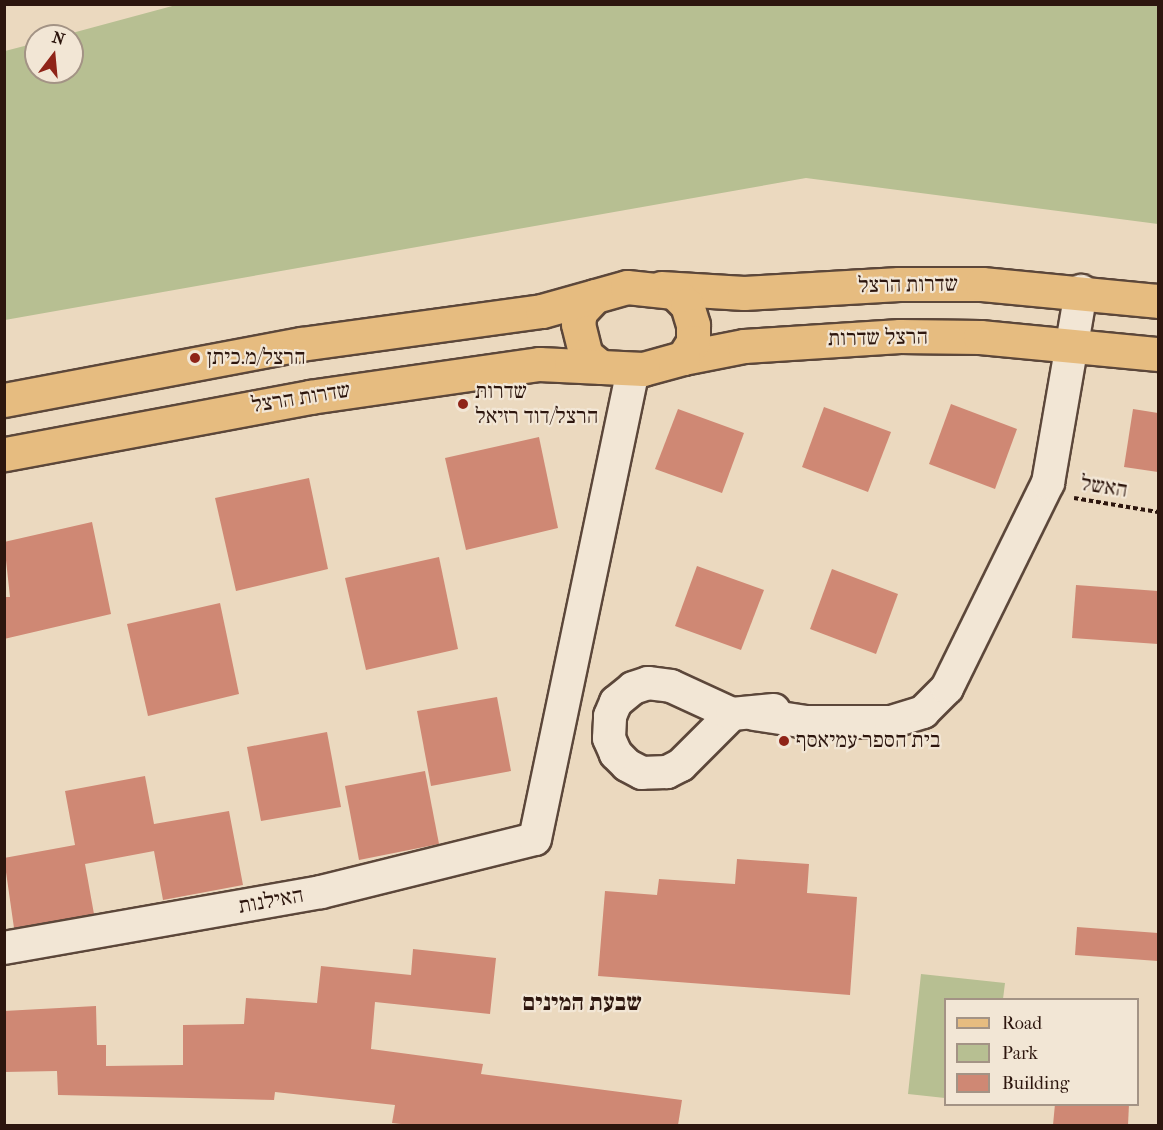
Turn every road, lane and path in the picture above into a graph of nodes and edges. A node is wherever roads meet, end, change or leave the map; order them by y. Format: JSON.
{"nodes":[{"id":1,"x":656,"y":287,"type":"junction"},
{"id":2,"x":1081,"y":291,"type":"junction"},
{"id":3,"x":595,"y":296,"type":"junction"},
{"id":4,"x":1158,"y":301,"type":"edge"},
{"id":5,"x":1074,"y":344,"type":"junction"},
{"id":6,"x":1158,"y":354,"type":"edge"},
{"id":7,"x":683,"y":358,"type":"junction"},
{"id":8,"x":601,"y":367,"type":"junction"},
{"id":9,"x":633,"y":369,"type":"junction"},
{"id":10,"x":4,"y":400,"type":"edge"},
{"id":11,"x":4,"y":454,"type":"edge"},
{"id":12,"x":1044,"y":494,"type":"junction"},
{"id":13,"x":1158,"y":512,"type":"edge"},
{"id":14,"x":743,"y":714,"type":"dead end"},
{"id":15,"x":4,"y":948,"type":"edge"}],
"edges":[{"from":1,"to":2,"type":"main road","name":"שדרות הרצל"},
{"from":1,"to":3,"type":"main road"},
{"from":1,"to":7,"type":"main road"},
{"from":2,"to":4,"type":"main road","name":"שדרות הרצל"},
{"from":2,"to":5,"type":"street"},
{"from":3,"to":8,"type":"main road"},
{"from":3,"to":10,"type":"main road"},
{"from":5,"to":6,"type":"main road"},
{"from":5,"to":7,"type":"main road","name":"הרצל שדרות"},
{"from":5,"to":12,"type":"street"},
{"from":7,"to":9,"type":"main road"},
{"from":8,"to":9,"type":"main road"},
{"from":8,"to":11,"type":"main road","name":"שדרות הרצל"},
{"from":9,"to":15,"type":"street","name":"האילנות"},
{"from":12,"to":13,"type":"path","name":"האשל"},
{"from":12,"to":14,"type":"street"}]}
